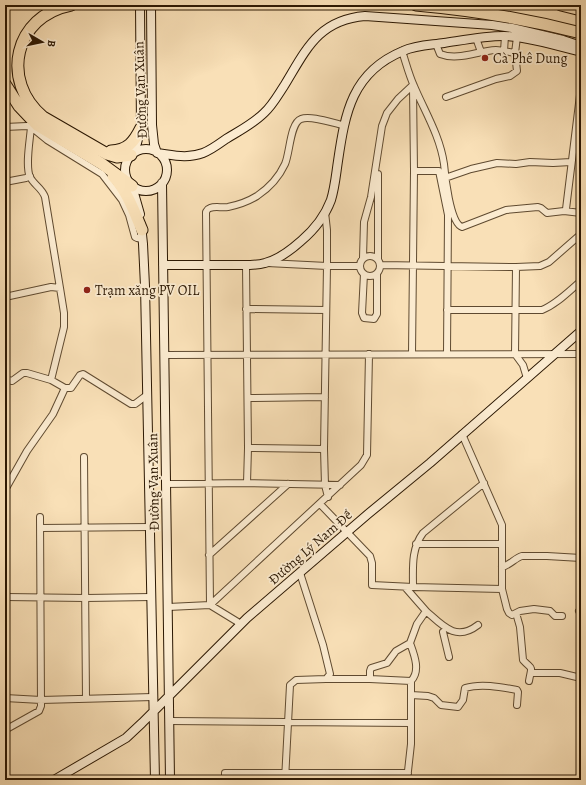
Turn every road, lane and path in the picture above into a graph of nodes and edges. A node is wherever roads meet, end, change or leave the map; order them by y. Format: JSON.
{"nodes":[{"id":1,"x":71,"y":5,"type":"edge"},
{"id":2,"x":140,"y":5,"type":"edge"},
{"id":3,"x":151,"y":5,"type":"edge"},
{"id":4,"x":416,"y":5,"type":"edge"},
{"id":5,"x":561,"y":5,"type":"edge"},
{"id":6,"x":581,"y":10,"type":"edge"},
{"id":7,"x":581,"y":33,"type":"edge"},
{"id":8,"x":505,"y":36,"type":"junction"},
{"id":9,"x":517,"y":37,"type":"junction"},
{"id":10,"x":476,"y":38,"type":"junction"},
{"id":11,"x":436,"y":44,"type":"junction"},
{"id":12,"x":581,"y":46,"type":"edge"},
{"id":13,"x":504,"y":50,"type":"junction"},
{"id":14,"x":402,"y":51,"type":"junction"},
{"id":15,"x":481,"y":52,"type":"junction"},
{"id":16,"x":581,"y":52,"type":"edge"},
{"id":17,"x":515,"y":53,"type":"junction"},
{"id":18,"x":5,"y":84,"type":"edge"},
{"id":19,"x":413,"y":85,"type":"junction"},
{"id":20,"x":581,"y":87,"type":"edge"},
{"id":21,"x":446,"y":96,"type":"dead end"},
{"id":22,"x":580,"y":108,"type":"edge"},
{"id":23,"x":343,"y":125,"type":"junction"},
{"id":24,"x":5,"y":127,"type":"edge"},
{"id":25,"x":31,"y":127,"type":"junction"},
{"id":26,"x":141,"y":128,"type":"junction"},
{"id":27,"x":103,"y":152,"type":"junction"},
{"id":28,"x":157,"y":152,"type":"junction"},
{"id":29,"x":131,"y":155,"type":"junction"},
{"id":30,"x":378,"y":155,"type":"junction"},
{"id":31,"x":571,"y":162,"type":"junction"},
{"id":32,"x":102,"y":164,"type":"junction"},
{"id":33,"x":414,"y":171,"type":"junction"},
{"id":34,"x":442,"y":171,"type":"junction"},
{"id":35,"x":30,"y":176,"type":"junction"},
{"id":36,"x":445,"y":178,"type":"junction"},
{"id":37,"x":5,"y":182,"type":"edge"},
{"id":38,"x":162,"y":183,"type":"junction"},
{"id":39,"x":132,"y":186,"type":"junction"},
{"id":40,"x":564,"y":211,"type":"junction"},
{"id":41,"x":325,"y":212,"type":"junction"},
{"id":42,"x":581,"y":212,"type":"edge"},
{"id":43,"x":142,"y":234,"type":"junction"},
{"id":44,"x":581,"y":234,"type":"edge"},
{"id":45,"x":363,"y":258,"type":"junction"},
{"id":46,"x":378,"y":259,"type":"junction"},
{"id":47,"x":266,"y":263,"type":"junction"},
{"id":48,"x":163,"y":265,"type":"junction"},
{"id":49,"x":206,"y":265,"type":"junction"},
{"id":50,"x":246,"y":265,"type":"junction"},
{"id":51,"x":381,"y":265,"type":"junction"},
{"id":52,"x":327,"y":266,"type":"junction"},
{"id":53,"x":360,"y":266,"type":"junction"},
{"id":54,"x":413,"y":266,"type":"junction"},
{"id":55,"x":447,"y":266,"type":"junction"},
{"id":56,"x":516,"y":267,"type":"junction"},
{"id":57,"x":364,"y":274,"type":"junction"},
{"id":58,"x":377,"y":274,"type":"junction"},
{"id":59,"x":581,"y":281,"type":"edge"},
{"id":60,"x":60,"y":288,"type":"junction"},
{"id":61,"x":5,"y":297,"type":"edge"},
{"id":62,"x":246,"y":309,"type":"junction"},
{"id":63,"x":326,"y":310,"type":"junction"},
{"id":64,"x":447,"y":310,"type":"junction"},
{"id":65,"x":516,"y":310,"type":"junction"},
{"id":66,"x":581,"y":331,"type":"edge"},
{"id":67,"x":207,"y":354,"type":"junction"},
{"id":68,"x":246,"y":354,"type":"junction"},
{"id":69,"x":326,"y":354,"type":"junction"},
{"id":70,"x":369,"y":354,"type":"junction"},
{"id":71,"x":412,"y":354,"type":"junction"},
{"id":72,"x":447,"y":354,"type":"junction"},
{"id":73,"x":515,"y":354,"type":"junction"},
{"id":74,"x":555,"y":354,"type":"junction"},
{"id":75,"x":581,"y":354,"type":"edge"},
{"id":76,"x":164,"y":355,"type":"junction"},
{"id":77,"x":527,"y":378,"type":"junction"},
{"id":78,"x":5,"y":379,"type":"edge"},
{"id":79,"x":51,"y":380,"type":"junction"},
{"id":80,"x":66,"y":388,"type":"junction"},
{"id":81,"x":147,"y":395,"type":"junction"},
{"id":82,"x":325,"y":397,"type":"junction"},
{"id":83,"x":248,"y":398,"type":"junction"},
{"id":84,"x":462,"y":434,"type":"junction"},
{"id":85,"x":248,"y":448,"type":"junction"},
{"id":86,"x":324,"y":449,"type":"junction"},
{"id":87,"x":84,"y":457,"type":"dead end"},
{"id":88,"x":209,"y":483,"type":"junction"},
{"id":89,"x":247,"y":483,"type":"junction"},
{"id":90,"x":484,"y":483,"type":"junction"},
{"id":91,"x":166,"y":484,"type":"junction"},
{"id":92,"x":288,"y":484,"type":"junction"},
{"id":93,"x":325,"y":485,"type":"junction"},
{"id":94,"x":340,"y":485,"type":"junction"},
{"id":95,"x":5,"y":490,"type":"edge"},
{"id":96,"x":328,"y":497,"type":"junction"},
{"id":97,"x":320,"y":504,"type":"junction"},
{"id":98,"x":40,"y":517,"type":"dead end"},
{"id":99,"x":150,"y":527,"type":"junction"},
{"id":100,"x":41,"y":528,"type":"junction"},
{"id":101,"x":85,"y":528,"type":"junction"},
{"id":102,"x":347,"y":532,"type":"junction"},
{"id":103,"x":416,"y":544,"type":"junction"},
{"id":104,"x":502,"y":544,"type":"junction"},
{"id":105,"x":209,"y":556,"type":"junction"},
{"id":106,"x":581,"y":558,"type":"edge"},
{"id":107,"x":502,"y":567,"type":"junction"},
{"id":108,"x":300,"y":573,"type":"junction"},
{"id":109,"x":405,"y":587,"type":"junction"},
{"id":110,"x":413,"y":587,"type":"junction"},
{"id":111,"x":502,"y":588,"type":"junction"},
{"id":112,"x":5,"y":597,"type":"edge"},
{"id":113,"x":41,"y":597,"type":"junction"},
{"id":114,"x":151,"y":597,"type":"junction"},
{"id":115,"x":86,"y":598,"type":"junction"},
{"id":116,"x":210,"y":605,"type":"junction"},
{"id":117,"x":168,"y":607,"type":"junction"},
{"id":118,"x":426,"y":611,"type":"junction"},
{"id":119,"x":516,"y":613,"type":"junction"},
{"id":120,"x":562,"y":616,"type":"dead end"},
{"id":121,"x":241,"y":624,"type":"junction"},
{"id":122,"x":478,"y":625,"type":"dead end"},
{"id":123,"x":442,"y":629,"type":"junction"},
{"id":124,"x":410,"y":643,"type":"junction"},
{"id":125,"x":449,"y":657,"type":"dead end"},
{"id":126,"x":531,"y":673,"type":"junction"},
{"id":127,"x":581,"y":678,"type":"edge"},
{"id":128,"x":326,"y":679,"type":"junction"},
{"id":129,"x":370,"y":679,"type":"junction"},
{"id":130,"x":411,"y":681,"type":"junction"},
{"id":131,"x":529,"y":681,"type":"dead end"},
{"id":132,"x":411,"y":695,"type":"junction"},
{"id":133,"x":170,"y":696,"type":"junction"},
{"id":134,"x":153,"y":697,"type":"junction"},
{"id":135,"x":5,"y":698,"type":"edge"},
{"id":136,"x":86,"y":699,"type":"junction"},
{"id":137,"x":41,"y":700,"type":"junction"},
{"id":138,"x":517,"y":705,"type":"dead end"},
{"id":139,"x":153,"y":713,"type":"junction"},
{"id":140,"x":170,"y":721,"type":"junction"},
{"id":141,"x":288,"y":723,"type":"junction"},
{"id":142,"x":411,"y":723,"type":"junction"},
{"id":143,"x":5,"y":730,"type":"edge"},
{"id":144,"x":408,"y":773,"type":"junction"},
{"id":145,"x":285,"y":777,"type":"edge"},
{"id":146,"x":54,"y":780,"type":"edge"},
{"id":147,"x":155,"y":780,"type":"edge"},
{"id":148,"x":170,"y":780,"type":"edge"},
{"id":149,"x":225,"y":780,"type":"edge"},
{"id":150,"x":407,"y":780,"type":"edge"}],
"edges":[{"from":1,"to":27,"type":"highway"},
{"from":2,"to":26,"type":"street","name":"Đường Vạn Xuân"},
{"from":3,"to":28,"type":"street","name":"Đường Vạn Xuân"},
{"from":4,"to":7,"type":"highway"},
{"from":5,"to":6,"type":"highway"},
{"from":8,"to":9,"type":"street"},
{"from":8,"to":10,"type":"street"},
{"from":8,"to":13,"type":"street"},
{"from":9,"to":16,"type":"street"},
{"from":9,"to":17,"type":"street"},
{"from":10,"to":11,"type":"street"},
{"from":10,"to":15,"type":"street"},
{"from":11,"to":14,"type":"street"},
{"from":11,"to":15,"type":"street"},
{"from":12,"to":28,"type":"street"},
{"from":13,"to":15,"type":"street"},
{"from":13,"to":17,"type":"street"},
{"from":14,"to":19,"type":"street"},
{"from":14,"to":23,"type":"street"},
{"from":17,"to":21,"type":"street"},
{"from":18,"to":32,"type":"highway"},
{"from":19,"to":30,"type":"street"},
{"from":19,"to":33,"type":"street"},
{"from":19,"to":34,"type":"street"},
{"from":20,"to":22,"type":"street"},
{"from":22,"to":31,"type":"street"},
{"from":23,"to":41,"type":"street"},
{"from":23,"to":49,"type":"street"},
{"from":24,"to":25,"type":"street"},
{"from":25,"to":35,"type":"street"},
{"from":25,"to":43,"type":"street"},
{"from":26,"to":27,"type":"highway"},
{"from":26,"to":29,"type":"street","name":"Đường Vạn Xuân"},
{"from":27,"to":29,"type":"highway"},
{"from":28,"to":29,"type":"street"},
{"from":28,"to":38,"type":"street"},
{"from":29,"to":39,"type":"street"},
{"from":30,"to":45,"type":"street"},
{"from":30,"to":46,"type":"street"},
{"from":31,"to":36,"type":"street"},
{"from":31,"to":40,"type":"street"},
{"from":32,"to":39,"type":"highway"},
{"from":32,"to":43,"type":"highway"},
{"from":33,"to":34,"type":"street"},
{"from":33,"to":54,"type":"street"},
{"from":34,"to":36,"type":"street"},
{"from":34,"to":55,"type":"street"},
{"from":35,"to":37,"type":"street"},
{"from":35,"to":60,"type":"street"},
{"from":36,"to":40,"type":"street"},
{"from":38,"to":39,"type":"street"},
{"from":38,"to":48,"type":"street","name":"Đường Vạn Xuân"},
{"from":39,"to":43,"type":"street","name":"Đường Vạn Xuân"},
{"from":40,"to":42,"type":"street"},
{"from":41,"to":47,"type":"street"},
{"from":41,"to":52,"type":"street"},
{"from":43,"to":81,"type":"street","name":"Đường Vạn Xuân"},
{"from":44,"to":56,"type":"street"},
{"from":45,"to":46,"type":"street"},
{"from":45,"to":53,"type":"street"},
{"from":46,"to":51,"type":"street"},
{"from":47,"to":50,"type":"street"},
{"from":47,"to":52,"type":"street"},
{"from":48,"to":49,"type":"street"},
{"from":48,"to":76,"type":"street","name":"Đường Vạn Xuân"},
{"from":49,"to":50,"type":"street"},
{"from":49,"to":67,"type":"street"},
{"from":50,"to":62,"type":"street"},
{"from":51,"to":54,"type":"street"},
{"from":51,"to":58,"type":"street"},
{"from":52,"to":53,"type":"street"},
{"from":52,"to":63,"type":"street"},
{"from":53,"to":57,"type":"street"},
{"from":54,"to":55,"type":"street"},
{"from":54,"to":71,"type":"street"},
{"from":55,"to":56,"type":"street"},
{"from":55,"to":64,"type":"street"},
{"from":56,"to":65,"type":"street"},
{"from":57,"to":58,"type":"street"},
{"from":57,"to":58,"type":"street"},
{"from":59,"to":65,"type":"street"},
{"from":60,"to":61,"type":"street"},
{"from":60,"to":79,"type":"street"},
{"from":62,"to":63,"type":"street"},
{"from":62,"to":68,"type":"street"},
{"from":63,"to":69,"type":"street"},
{"from":64,"to":65,"type":"street"},
{"from":64,"to":72,"type":"street"},
{"from":65,"to":73,"type":"street"},
{"from":66,"to":74,"type":"street","name":"Đường Lý Nam Đế"},
{"from":67,"to":68,"type":"street"},
{"from":67,"to":76,"type":"street"},
{"from":67,"to":88,"type":"street"},
{"from":68,"to":69,"type":"street"},
{"from":68,"to":83,"type":"street"},
{"from":69,"to":70,"type":"street"},
{"from":69,"to":82,"type":"street"},
{"from":70,"to":71,"type":"street"},
{"from":70,"to":94,"type":"street"},
{"from":71,"to":72,"type":"street"},
{"from":72,"to":73,"type":"street"},
{"from":73,"to":74,"type":"street"},
{"from":73,"to":77,"type":"street"},
{"from":74,"to":75,"type":"street"},
{"from":74,"to":77,"type":"street","name":"Đường Lý Nam Đế"},
{"from":76,"to":91,"type":"street","name":"Đường Vạn Xuân"},
{"from":77,"to":84,"type":"street","name":"Đường Lý Nam Đế"},
{"from":78,"to":79,"type":"street"},
{"from":79,"to":80,"type":"street"},
{"from":80,"to":81,"type":"street"},
{"from":80,"to":95,"type":"street"},
{"from":81,"to":99,"type":"street","name":"Đường Vạn Xuân"},
{"from":82,"to":83,"type":"street"},
{"from":82,"to":86,"type":"street"},
{"from":83,"to":85,"type":"street"},
{"from":84,"to":90,"type":"street"},
{"from":84,"to":102,"type":"street","name":"Đường Lý Nam Đế"},
{"from":85,"to":86,"type":"street"},
{"from":85,"to":89,"type":"street"},
{"from":86,"to":93,"type":"street"},
{"from":87,"to":101,"type":"street"},
{"from":88,"to":89,"type":"street"},
{"from":88,"to":91,"type":"street"},
{"from":88,"to":105,"type":"street"},
{"from":89,"to":92,"type":"street"},
{"from":90,"to":103,"type":"street"},
{"from":90,"to":104,"type":"street"},
{"from":91,"to":117,"type":"street","name":"Đường Vạn Xuân"},
{"from":92,"to":93,"type":"street"},
{"from":92,"to":105,"type":"street"},
{"from":93,"to":94,"type":"street"},
{"from":93,"to":96,"type":"street"},
{"from":94,"to":96,"type":"street"},
{"from":96,"to":97,"type":"street"},
{"from":97,"to":102,"type":"street"},
{"from":97,"to":116,"type":"street"},
{"from":98,"to":100,"type":"street"},
{"from":99,"to":101,"type":"street"},
{"from":99,"to":114,"type":"street","name":"Đường Vạn Xuân"},
{"from":100,"to":101,"type":"street"},
{"from":100,"to":113,"type":"street"},
{"from":101,"to":115,"type":"street"},
{"from":102,"to":108,"type":"street","name":"Đường Lý Nam Đế"},
{"from":102,"to":109,"type":"street"},
{"from":103,"to":104,"type":"street"},
{"from":103,"to":110,"type":"street"},
{"from":104,"to":107,"type":"street"},
{"from":105,"to":116,"type":"street"},
{"from":106,"to":107,"type":"street"},
{"from":107,"to":111,"type":"street"},
{"from":108,"to":121,"type":"street","name":"Đường Lý Nam Đế"},
{"from":108,"to":128,"type":"street"},
{"from":109,"to":110,"type":"street"},
{"from":109,"to":118,"type":"street"},
{"from":110,"to":111,"type":"street"},
{"from":111,"to":119,"type":"street"},
{"from":112,"to":113,"type":"street"},
{"from":113,"to":115,"type":"street"},
{"from":113,"to":137,"type":"street"},
{"from":114,"to":115,"type":"street"},
{"from":114,"to":134,"type":"street","name":"Đường Vạn Xuân"},
{"from":115,"to":136,"type":"street"},
{"from":116,"to":117,"type":"street"},
{"from":116,"to":121,"type":"street"},
{"from":117,"to":133,"type":"street","name":"Đường Vạn Xuân"},
{"from":118,"to":123,"type":"street"},
{"from":118,"to":124,"type":"street"},
{"from":119,"to":120,"type":"street"},
{"from":119,"to":126,"type":"street"},
{"from":121,"to":133,"type":"street","name":"Đường Lý Nam Đế"},
{"from":122,"to":123,"type":"street"},
{"from":123,"to":125,"type":"street"},
{"from":124,"to":129,"type":"street"},
{"from":124,"to":130,"type":"street"},
{"from":126,"to":127,"type":"street"},
{"from":126,"to":131,"type":"street"},
{"from":128,"to":129,"type":"street"},
{"from":128,"to":141,"type":"street"},
{"from":129,"to":130,"type":"street"},
{"from":130,"to":132,"type":"street"},
{"from":132,"to":138,"type":"street"},
{"from":132,"to":142,"type":"street"},
{"from":133,"to":139,"type":"street","name":"Đường Lý Nam Đế"},
{"from":133,"to":140,"type":"street","name":"Đường Vạn Xuân"},
{"from":134,"to":136,"type":"street"},
{"from":134,"to":139,"type":"street","name":"Đường Vạn Xuân"},
{"from":135,"to":137,"type":"street"},
{"from":136,"to":137,"type":"street"},
{"from":137,"to":143,"type":"street"},
{"from":139,"to":146,"type":"street","name":"Đường Lý Nam Đế"},
{"from":139,"to":147,"type":"street","name":"Đường Vạn Xuân"},
{"from":140,"to":141,"type":"street"},
{"from":140,"to":148,"type":"street","name":"Đường Vạn Xuân"},
{"from":141,"to":142,"type":"street"},
{"from":141,"to":145,"type":"street"},
{"from":142,"to":144,"type":"street"},
{"from":144,"to":145,"type":"street"},
{"from":144,"to":150,"type":"street"},
{"from":145,"to":149,"type":"street"}]}
